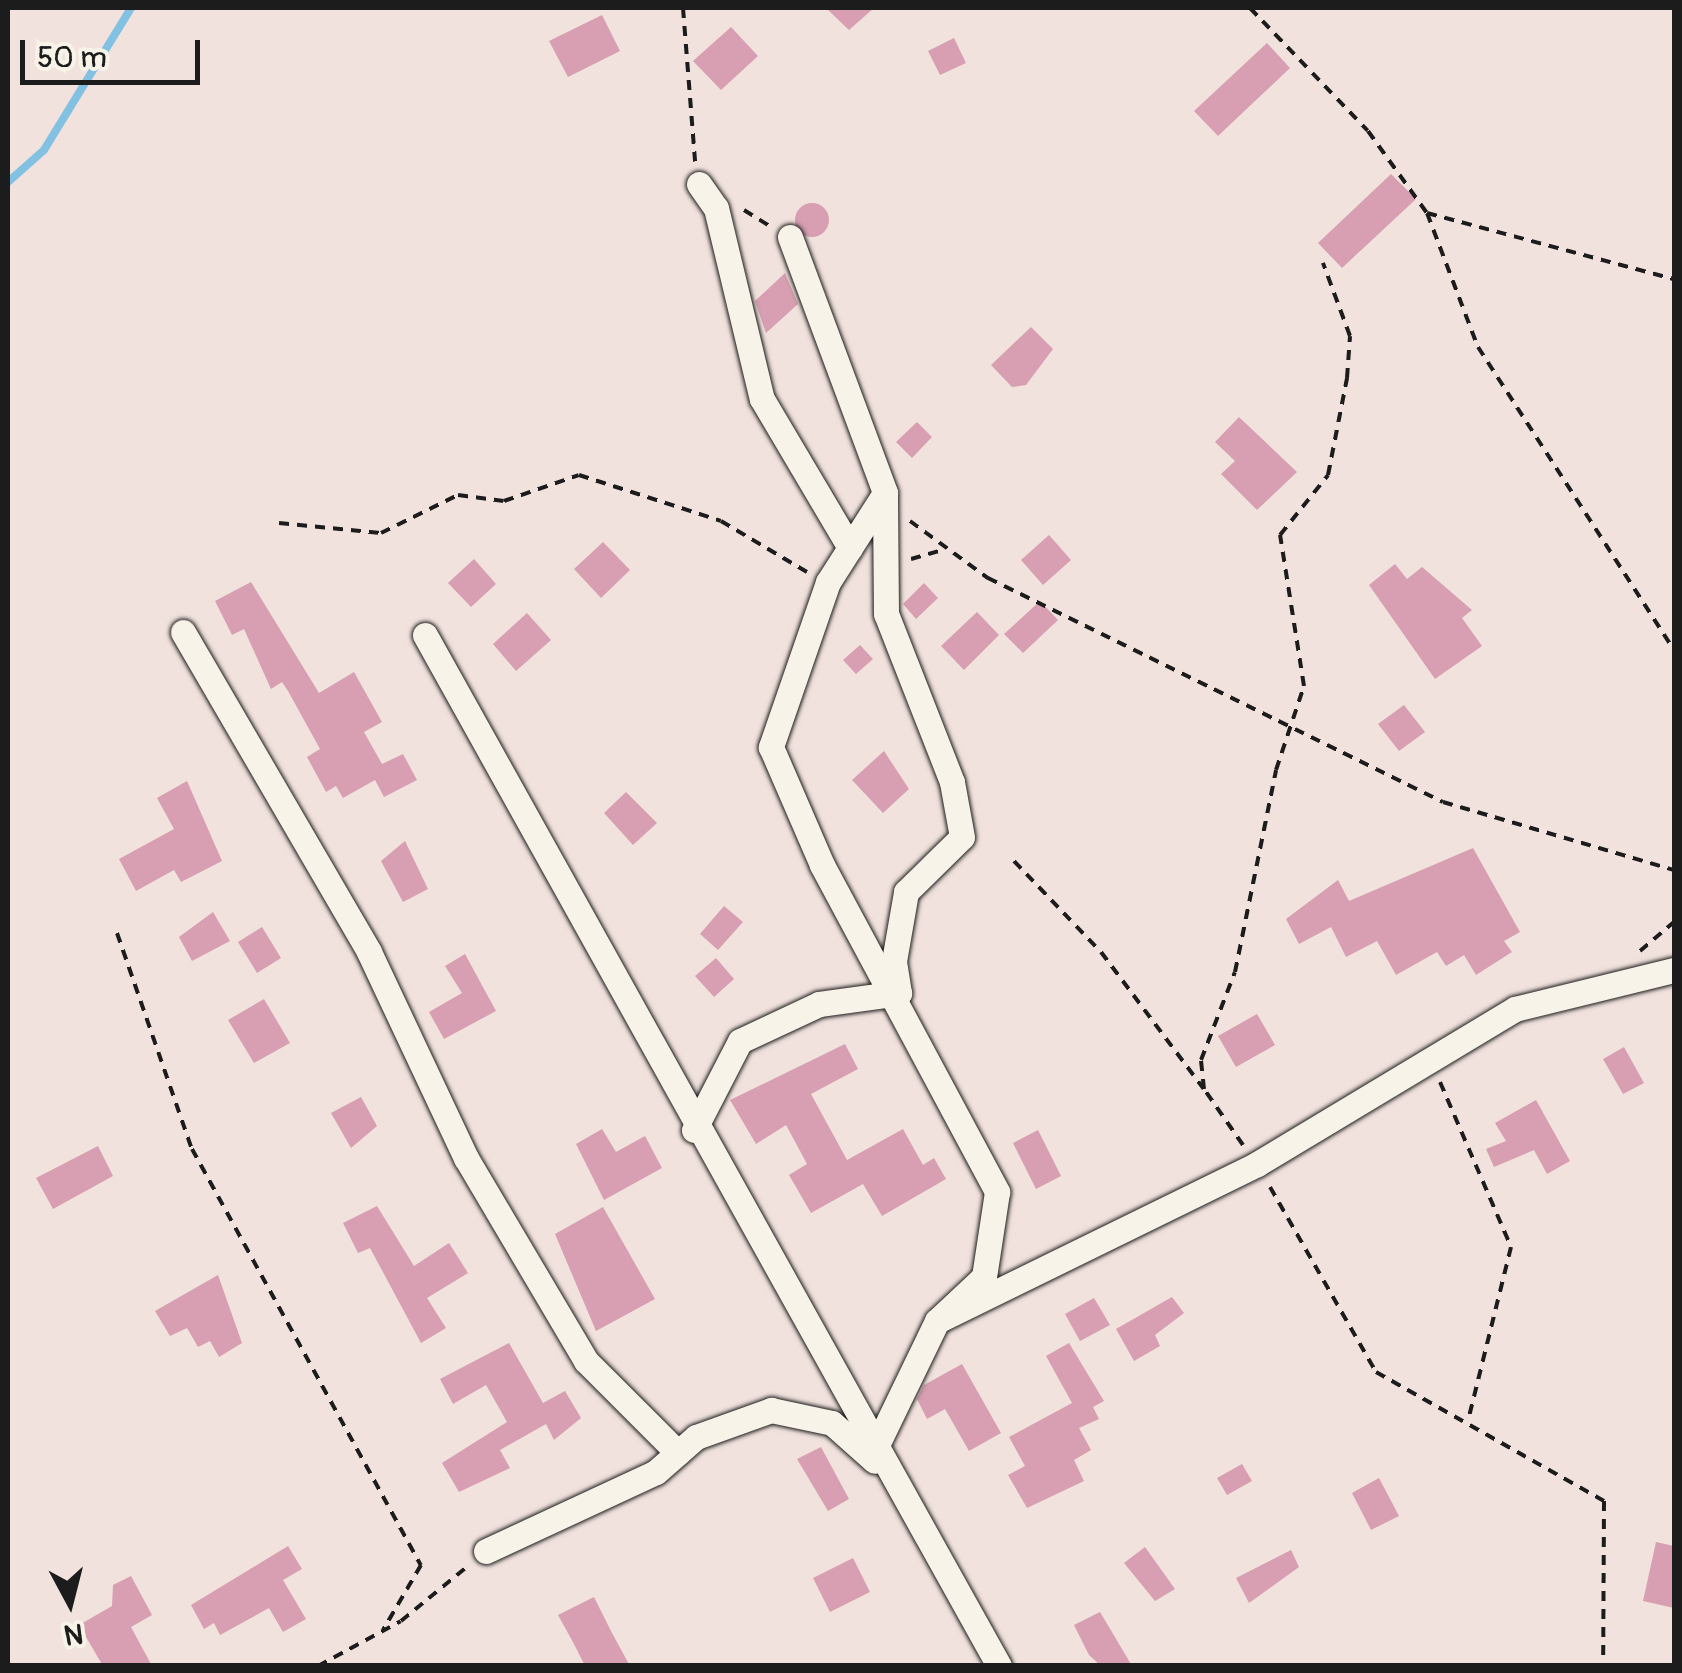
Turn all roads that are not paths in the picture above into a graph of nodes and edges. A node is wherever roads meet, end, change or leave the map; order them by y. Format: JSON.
{"nodes":[{"id":1,"x":699,"y":184,"type":"road end"},
{"id":2,"x":790,"y":237,"type":"road end"},
{"id":3,"x":885,"y":493,"type":"junction"},
{"id":4,"x":850,"y":548,"type":"junction"},
{"id":5,"x":183,"y":632,"type":"dead end"},
{"id":6,"x":425,"y":635,"type":"dead end"},
{"id":7,"x":1674,"y":970,"type":"edge"},
{"id":8,"x":899,"y":993,"type":"junction"},
{"id":9,"x":694,"y":1130,"type":"junction"},
{"id":10,"x":937,"y":1321,"type":"junction"},
{"id":11,"x":876,"y":1448,"type":"junction"},
{"id":12,"x":678,"y":1453,"type":"junction"},
{"id":13,"x":892,"y":1476,"type":"junction"},
{"id":14,"x":486,"y":1551,"type":"road end"},
{"id":15,"x":999,"y":1666,"type":"edge"}],
"edges":[{"from":1,"to":4,"type":"street"},
{"from":2,"to":3,"type":"street"},
{"from":3,"to":4,"type":"street"},
{"from":3,"to":8,"type":"street"},
{"from":4,"to":8,"type":"street"},
{"from":5,"to":12,"type":"street"},
{"from":6,"to":9,"type":"street"},
{"from":7,"to":10,"type":"street"},
{"from":8,"to":9,"type":"street"},
{"from":8,"to":10,"type":"street"},
{"from":9,"to":11,"type":"street"},
{"from":10,"to":11,"type":"street"},
{"from":11,"to":13,"type":"street"},
{"from":12,"to":13,"type":"street"},
{"from":12,"to":14,"type":"street"},
{"from":13,"to":15,"type":"street"}]}
